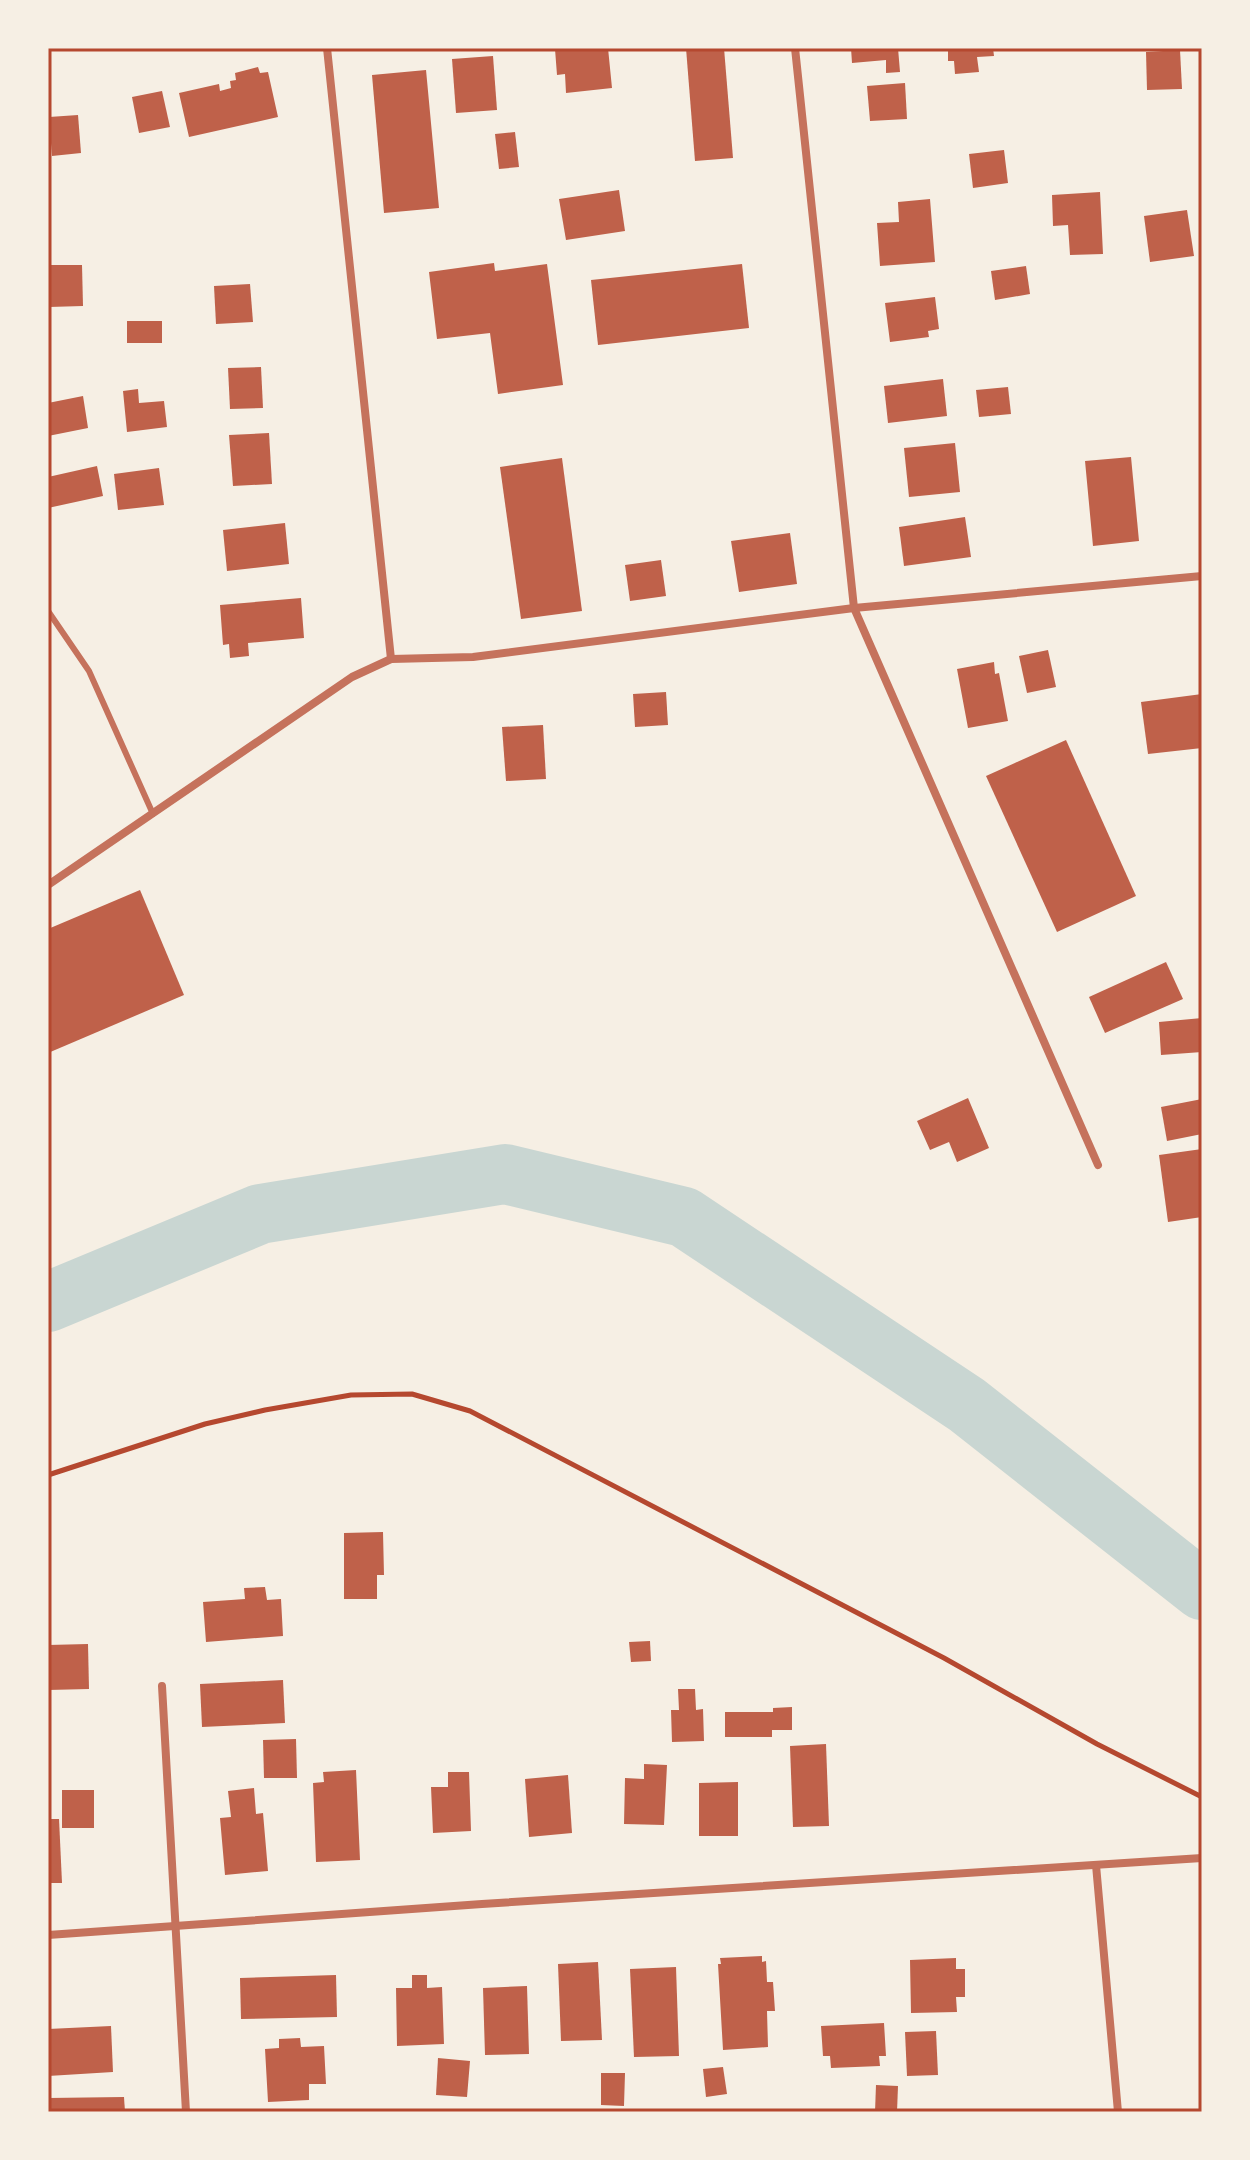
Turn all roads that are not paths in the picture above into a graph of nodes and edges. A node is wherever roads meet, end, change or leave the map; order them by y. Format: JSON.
{"nodes":[{"id":1,"x":327,"y":48,"type":"edge"},
{"id":2,"x":795,"y":48,"type":"edge"},
{"id":3,"x":1202,"y":576,"type":"edge"},
{"id":4,"x":854,"y":608,"type":"junction"},
{"id":5,"x":48,"y":611,"type":"edge"},
{"id":6,"x":391,"y":659,"type":"junction"},
{"id":7,"x":153,"y":814,"type":"junction"},
{"id":8,"x":48,"y":885,"type":"edge"},
{"id":9,"x":1098,"y":1165,"type":"dead end"},
{"id":10,"x":162,"y":1686,"type":"dead end"},
{"id":11,"x":1202,"y":1858,"type":"edge"},
{"id":12,"x":1096,"y":1865,"type":"junction"},
{"id":13,"x":174,"y":1927,"type":"junction"},
{"id":14,"x":48,"y":1935,"type":"edge"},
{"id":15,"x":186,"y":2112,"type":"edge"},
{"id":16,"x":1118,"y":2112,"type":"edge"}],
"edges":[{"from":1,"to":6,"type":"street"},
{"from":2,"to":4,"type":"street"},
{"from":3,"to":4,"type":"street"},
{"from":4,"to":6,"type":"street"},
{"from":4,"to":9,"type":"street"},
{"from":5,"to":7,"type":"lane"},
{"from":6,"to":7,"type":"street"},
{"from":7,"to":8,"type":"street"},
{"from":10,"to":13,"type":"street"},
{"from":11,"to":12,"type":"street"},
{"from":12,"to":13,"type":"street"},
{"from":12,"to":16,"type":"street"},
{"from":13,"to":14,"type":"street"},
{"from":13,"to":15,"type":"street"}]}
